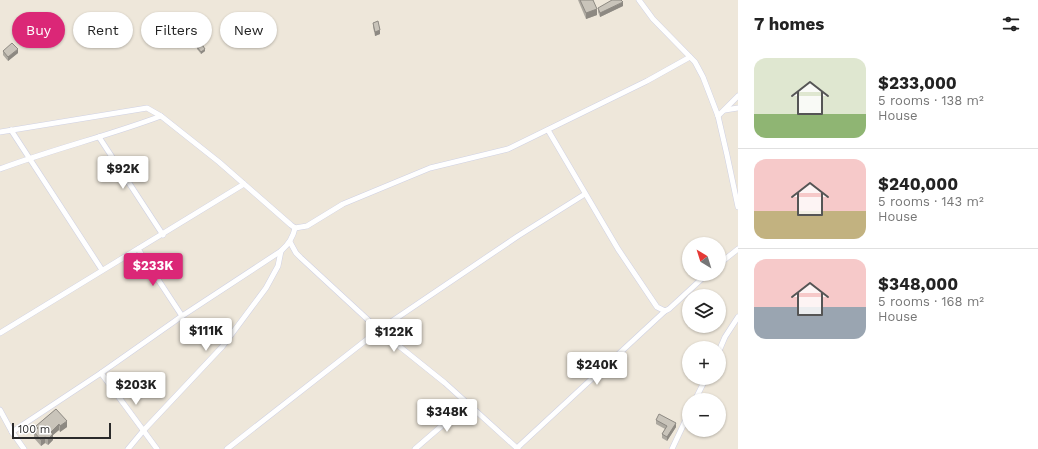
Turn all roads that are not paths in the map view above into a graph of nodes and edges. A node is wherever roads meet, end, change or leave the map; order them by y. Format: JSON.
{"nodes":[{"id":1,"x":639,"y":0,"type":"edge"},
{"id":2,"x":690,"y":57,"type":"junction"},
{"id":3,"x":738,"y":96,"type":"edge"},
{"id":4,"x":738,"y":108,"type":"edge"},
{"id":5,"x":724,"y":110,"type":"junction"},
{"id":6,"x":161,"y":116,"type":"junction"},
{"id":7,"x":718,"y":116,"type":"junction"},
{"id":8,"x":11,"y":130,"type":"junction"},
{"id":9,"x":548,"y":130,"type":"junction"},
{"id":10,"x":0,"y":132,"type":"edge"},
{"id":11,"x":98,"y":137,"type":"junction"},
{"id":12,"x":28,"y":158,"type":"junction"},
{"id":13,"x":0,"y":169,"type":"edge"},
{"id":14,"x":244,"y":184,"type":"junction"},
{"id":15,"x":585,"y":194,"type":"junction"},
{"id":16,"x":738,"y":207,"type":"edge"},
{"id":17,"x":296,"y":228,"type":"junction"},
{"id":18,"x":163,"y":235,"type":"junction"},
{"id":19,"x":290,"y":242,"type":"junction"},
{"id":20,"x":138,"y":249,"type":"junction"},
{"id":21,"x":738,"y":249,"type":"edge"},
{"id":22,"x":281,"y":251,"type":"junction"},
{"id":23,"x":726,"y":258,"type":"edge"},
{"id":24,"x":102,"y":270,"type":"junction"},
{"id":25,"x":699,"y":281,"type":"edge"},
{"id":26,"x":665,"y":312,"type":"junction"},
{"id":27,"x":182,"y":316,"type":"junction"},
{"id":28,"x":738,"y":317,"type":"edge"},
{"id":29,"x":379,"y":330,"type":"junction"},
{"id":30,"x":0,"y":333,"type":"edge"},
{"id":31,"x":724,"y":341,"type":"edge"},
{"id":32,"x":101,"y":373,"type":"junction"},
{"id":33,"x":467,"y":404,"type":"junction"},
{"id":34,"x":0,"y":410,"type":"edge"},
{"id":35,"x":682,"y":428,"type":"edge"},
{"id":36,"x":143,"y":430,"type":"junction"},
{"id":37,"x":12,"y":432,"type":"junction"},
{"id":38,"x":24,"y":449,"type":"edge"},
{"id":39,"x":128,"y":449,"type":"edge"},
{"id":40,"x":157,"y":449,"type":"edge"},
{"id":41,"x":227,"y":449,"type":"edge"},
{"id":42,"x":415,"y":449,"type":"edge"},
{"id":43,"x":517,"y":449,"type":"edge"},
{"id":44,"x":672,"y":449,"type":"edge"}],
"edges":[{"from":1,"to":2,"type":"street"},
{"from":2,"to":7,"type":"street"},
{"from":2,"to":9,"type":"street"},
{"from":3,"to":5,"type":"street"},
{"from":4,"to":5,"type":"street"},
{"from":5,"to":7,"type":"street"},
{"from":6,"to":8,"type":"street"},
{"from":6,"to":11,"type":"street"},
{"from":6,"to":14,"type":"street"},
{"from":7,"to":16,"type":"street"},
{"from":8,"to":10,"type":"street"},
{"from":8,"to":12,"type":"street"},
{"from":9,"to":15,"type":"street"},
{"from":9,"to":17,"type":"street"},
{"from":11,"to":12,"type":"street"},
{"from":11,"to":18,"type":"street"},
{"from":12,"to":13,"type":"street"},
{"from":12,"to":24,"type":"street"},
{"from":14,"to":17,"type":"street"},
{"from":14,"to":18,"type":"street"},
{"from":15,"to":26,"type":"street"},
{"from":15,"to":29,"type":"street"},
{"from":17,"to":19,"type":"street"},
{"from":18,"to":20,"type":"street"},
{"from":19,"to":22,"type":"street"},
{"from":19,"to":29,"type":"street"},
{"from":20,"to":24,"type":"street"},
{"from":20,"to":27,"type":"street"},
{"from":21,"to":23,"type":"street"},
{"from":22,"to":27,"type":"street"},
{"from":22,"to":36,"type":"street"},
{"from":24,"to":30,"type":"street"},
{"from":25,"to":26,"type":"street"},
{"from":26,"to":43,"type":"street"},
{"from":27,"to":32,"type":"street"},
{"from":28,"to":31,"type":"street"},
{"from":29,"to":33,"type":"street"},
{"from":29,"to":41,"type":"street"},
{"from":32,"to":36,"type":"street"},
{"from":32,"to":37,"type":"street"},
{"from":33,"to":42,"type":"street"},
{"from":33,"to":43,"type":"street"},
{"from":34,"to":37,"type":"street"},
{"from":35,"to":44,"type":"street"},
{"from":36,"to":39,"type":"street"},
{"from":36,"to":40,"type":"street"},
{"from":37,"to":38,"type":"street"}]}
